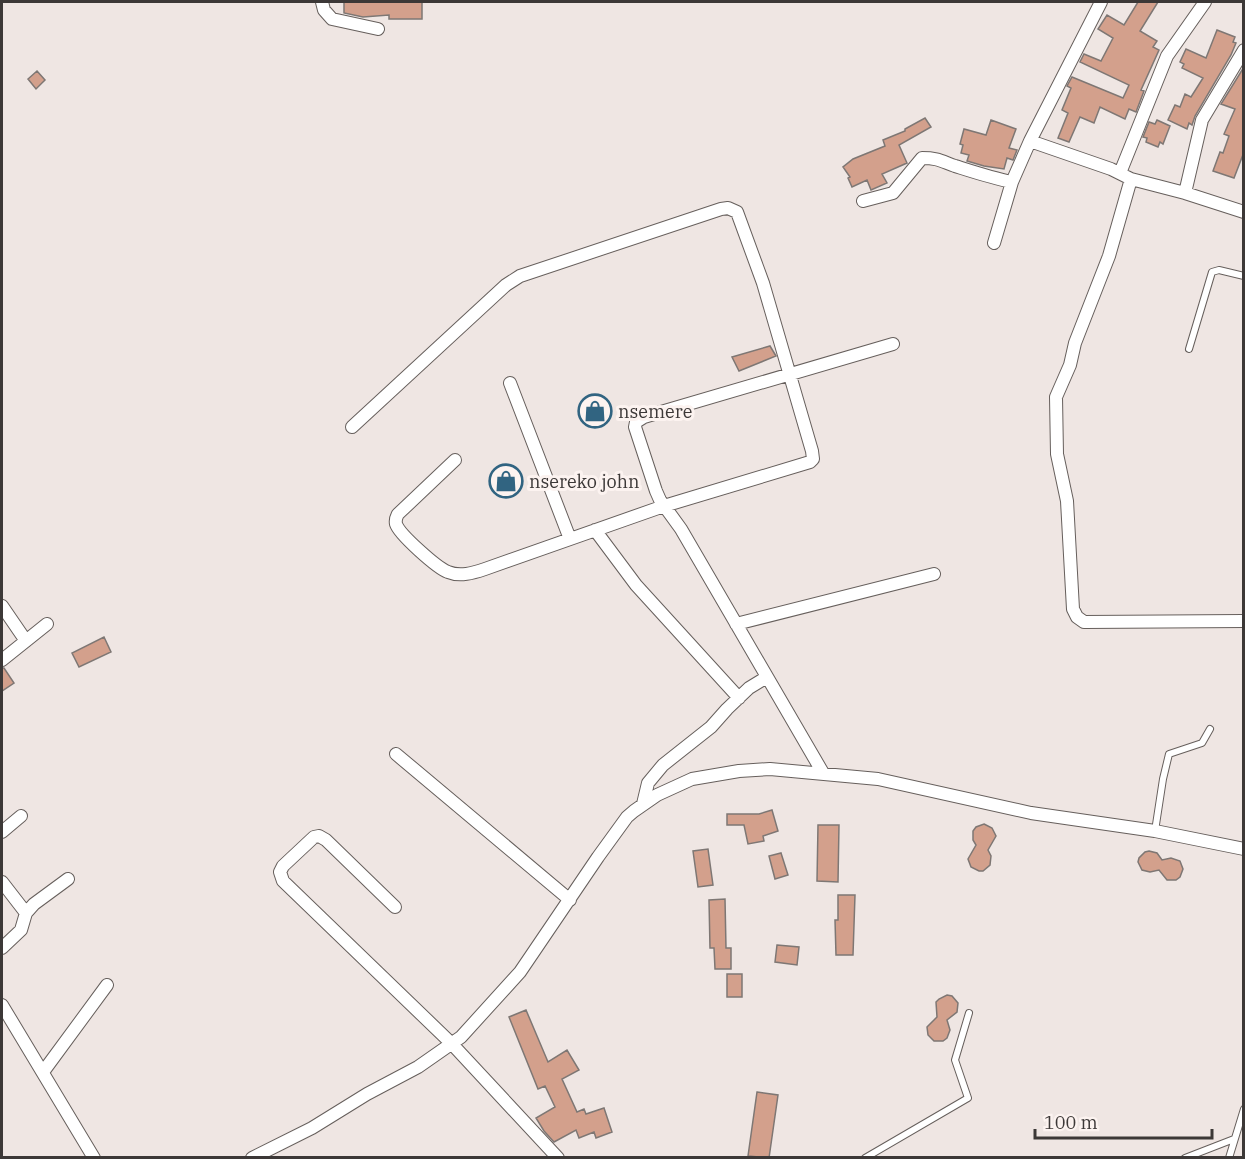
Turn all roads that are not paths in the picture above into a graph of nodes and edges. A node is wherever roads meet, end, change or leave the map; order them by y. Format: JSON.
{"nodes":[{"id":1,"x":322,"y":2,"type":"edge"},
{"id":2,"x":1101,"y":2,"type":"edge"},
{"id":3,"x":1205,"y":2,"type":"edge"},
{"id":4,"x":378,"y":29,"type":"dead end"},
{"id":5,"x":1244,"y":50,"type":"edge"},
{"id":6,"x":1030,"y":141,"type":"junction"},
{"id":7,"x":1120,"y":173,"type":"junction"},
{"id":8,"x":1131,"y":179,"type":"junction"},
{"id":9,"x":1012,"y":182,"type":"junction"},
{"id":10,"x":1185,"y":193,"type":"junction"},
{"id":11,"x":863,"y":201,"type":"dead end"},
{"id":12,"x":1243,"y":210,"type":"edge"},
{"id":13,"x":994,"y":243,"type":"dead end"},
{"id":14,"x":1244,"y":276,"type":"edge"},
{"id":15,"x":893,"y":344,"type":"dead end"},
{"id":16,"x":1189,"y":349,"type":"dead end"},
{"id":17,"x":791,"y":375,"type":"junction"},
{"id":18,"x":510,"y":383,"type":"dead end"},
{"id":19,"x":352,"y":427,"type":"dead end"},
{"id":20,"x":455,"y":460,"type":"dead end"},
{"id":21,"x":664,"y":506,"type":"junction"},
{"id":22,"x":595,"y":530,"type":"junction"},
{"id":23,"x":570,"y":539,"type":"junction"},
{"id":24,"x":934,"y":574,"type":"dead end"},
{"id":25,"x":2,"y":606,"type":"edge"},
{"id":26,"x":1244,"y":621,"type":"edge"},
{"id":27,"x":47,"y":624,"type":"dead end"},
{"id":28,"x":736,"y":624,"type":"junction"},
{"id":29,"x":26,"y":641,"type":"junction"},
{"id":30,"x":2,"y":660,"type":"edge"},
{"id":31,"x":767,"y":677,"type":"junction"},
{"id":32,"x":739,"y":698,"type":"junction"},
{"id":33,"x":1210,"y":729,"type":"dead end"},
{"id":34,"x":396,"y":754,"type":"dead end"},
{"id":35,"x":823,"y":773,"type":"junction"},
{"id":36,"x":643,"y":804,"type":"junction"},
{"id":37,"x":21,"y":816,"type":"dead end"},
{"id":38,"x":1155,"y":831,"type":"junction"},
{"id":39,"x":2,"y":832,"type":"edge"},
{"id":40,"x":1244,"y":849,"type":"edge"},
{"id":41,"x":68,"y":879,"type":"dead end"},
{"id":42,"x":2,"y":882,"type":"edge"},
{"id":43,"x":570,"y":900,"type":"junction"},
{"id":44,"x":395,"y":907,"type":"dead end"},
{"id":45,"x":26,"y":913,"type":"junction"},
{"id":46,"x":2,"y":948,"type":"edge"},
{"id":47,"x":107,"y":985,"type":"dead end"},
{"id":48,"x":2,"y":1005,"type":"edge"},
{"id":49,"x":969,"y":1013,"type":"dead end"},
{"id":50,"x":452,"y":1044,"type":"junction"},
{"id":51,"x":43,"y":1072,"type":"junction"},
{"id":52,"x":1244,"y":1108,"type":"edge"},
{"id":53,"x":1234,"y":1139,"type":"junction"},
{"id":54,"x":94,"y":1158,"type":"edge"},
{"id":55,"x":252,"y":1158,"type":"edge"},
{"id":56,"x":558,"y":1158,"type":"edge"},
{"id":57,"x":865,"y":1158,"type":"edge"},
{"id":58,"x":1185,"y":1158,"type":"edge"},
{"id":59,"x":1229,"y":1158,"type":"edge"}],
"edges":[{"from":1,"to":4,"type":"street"},
{"from":2,"to":6,"type":"street"},
{"from":3,"to":7,"type":"street"},
{"from":5,"to":10,"type":"street"},
{"from":6,"to":7,"type":"street"},
{"from":6,"to":9,"type":"street"},
{"from":7,"to":8,"type":"street"},
{"from":8,"to":10,"type":"street"},
{"from":8,"to":26,"type":"street"},
{"from":9,"to":11,"type":"street"},
{"from":9,"to":13,"type":"street"},
{"from":10,"to":12,"type":"street"},
{"from":14,"to":16,"type":"lane"},
{"from":15,"to":17,"type":"street"},
{"from":17,"to":19,"type":"street"},
{"from":17,"to":21,"type":"street"},
{"from":17,"to":21,"type":"street"},
{"from":18,"to":23,"type":"street"},
{"from":20,"to":23,"type":"street"},
{"from":21,"to":22,"type":"street"},
{"from":21,"to":28,"type":"street"},
{"from":22,"to":23,"type":"street"},
{"from":22,"to":32,"type":"street"},
{"from":24,"to":28,"type":"street"},
{"from":25,"to":29,"type":"street"},
{"from":27,"to":29,"type":"street"},
{"from":28,"to":31,"type":"street"},
{"from":29,"to":30,"type":"street"},
{"from":31,"to":32,"type":"street"},
{"from":31,"to":35,"type":"street"},
{"from":32,"to":36,"type":"street"},
{"from":33,"to":38,"type":"lane"},
{"from":34,"to":43,"type":"street"},
{"from":35,"to":36,"type":"street"},
{"from":35,"to":38,"type":"street"},
{"from":36,"to":43,"type":"street"},
{"from":37,"to":39,"type":"street"},
{"from":38,"to":40,"type":"street"},
{"from":41,"to":45,"type":"street"},
{"from":42,"to":45,"type":"street"},
{"from":43,"to":50,"type":"street"},
{"from":44,"to":50,"type":"street"},
{"from":45,"to":46,"type":"street"},
{"from":47,"to":51,"type":"street"},
{"from":48,"to":51,"type":"street"},
{"from":49,"to":57,"type":"lane"},
{"from":50,"to":55,"type":"street"},
{"from":50,"to":56,"type":"street"},
{"from":51,"to":54,"type":"street"},
{"from":52,"to":53,"type":"lane"},
{"from":53,"to":58,"type":"lane"},
{"from":53,"to":59,"type":"lane"}]}
